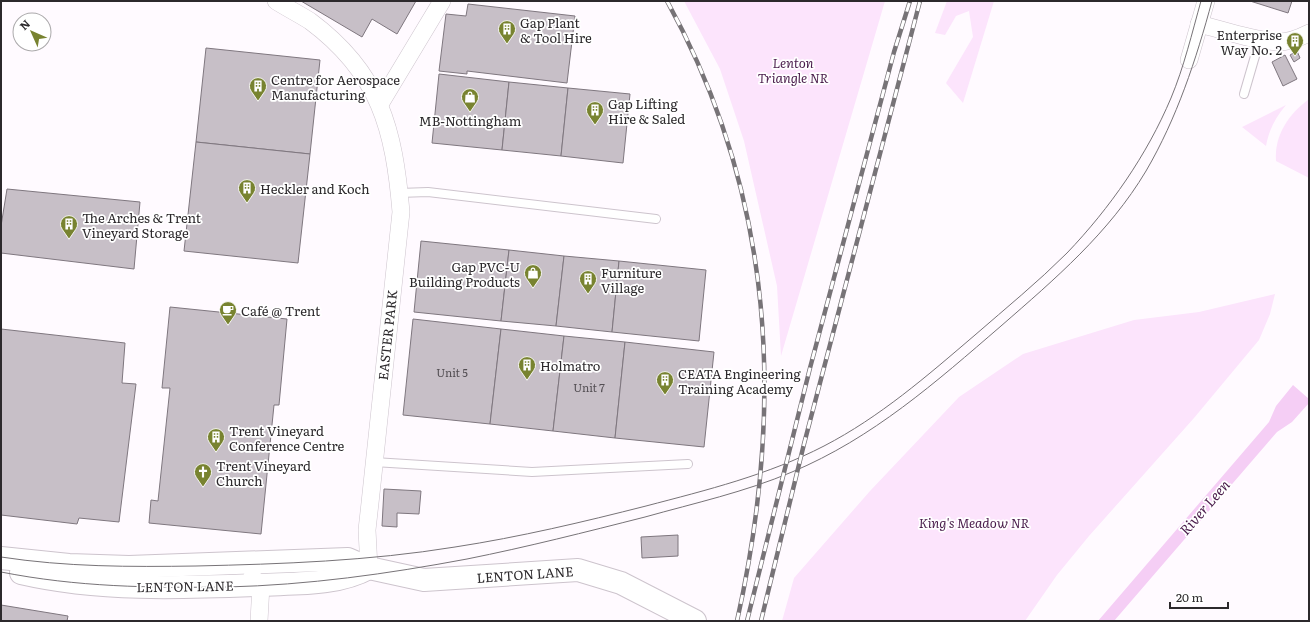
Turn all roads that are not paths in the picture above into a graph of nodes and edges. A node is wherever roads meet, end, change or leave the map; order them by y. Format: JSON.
{"nodes":[{"id":1,"x":276,"y":1,"type":"edge"},
{"id":2,"x":442,"y":1,"type":"edge"},
{"id":3,"x":1206,"y":1,"type":"edge"},
{"id":4,"x":1199,"y":24,"type":"junction"},
{"id":5,"x":1309,"y":33,"type":"edge"},
{"id":6,"x":1260,"y":39,"type":"junction"},
{"id":7,"x":1189,"y":60,"type":"dead end"},
{"id":8,"x":1244,"y":94,"type":"dead end"},
{"id":9,"x":380,"y":104,"type":"junction"},
{"id":10,"x":399,"y":193,"type":"junction"},
{"id":11,"x":656,"y":219,"type":"dead end"},
{"id":12,"x":374,"y":462,"type":"junction"},
{"id":13,"x":688,"y":464,"type":"dead end"},
{"id":14,"x":1,"y":558,"type":"edge"},
{"id":15,"x":235,"y":564,"type":"junction"},
{"id":16,"x":1,"y":568,"type":"edge"},
{"id":17,"x":369,"y":568,"type":"junction"},
{"id":18,"x":261,"y":584,"type":"junction"},
{"id":19,"x":687,"y":617,"type":"edge"},
{"id":20,"x":259,"y":621,"type":"edge"}],
"edges":[{"from":1,"to":9,"type":"street","name":"EASTER PARK"},
{"from":2,"to":9,"type":"street"},
{"from":3,"to":4,"type":"street"},
{"from":4,"to":6,"type":"street"},
{"from":4,"to":7,"type":"street"},
{"from":5,"to":6,"type":"street"},
{"from":6,"to":8,"type":"lane"},
{"from":9,"to":10,"type":"street","name":"EASTER PARK"},
{"from":10,"to":11,"type":"lane"},
{"from":10,"to":12,"type":"street","name":"EASTER PARK"},
{"from":12,"to":13,"type":"lane"},
{"from":12,"to":17,"type":"street","name":"EASTER PARK"},
{"from":14,"to":15,"type":"street","name":"LENTON LANE"},
{"from":15,"to":17,"type":"street","name":"LENTON LANE"},
{"from":15,"to":18,"type":"street"},
{"from":16,"to":18,"type":"street","name":"LENTON LANE"},
{"from":17,"to":18,"type":"street","name":"LENTON LANE"},
{"from":17,"to":19,"type":"street","name":"LENTON LANE"},
{"from":18,"to":20,"type":"street"}]}
